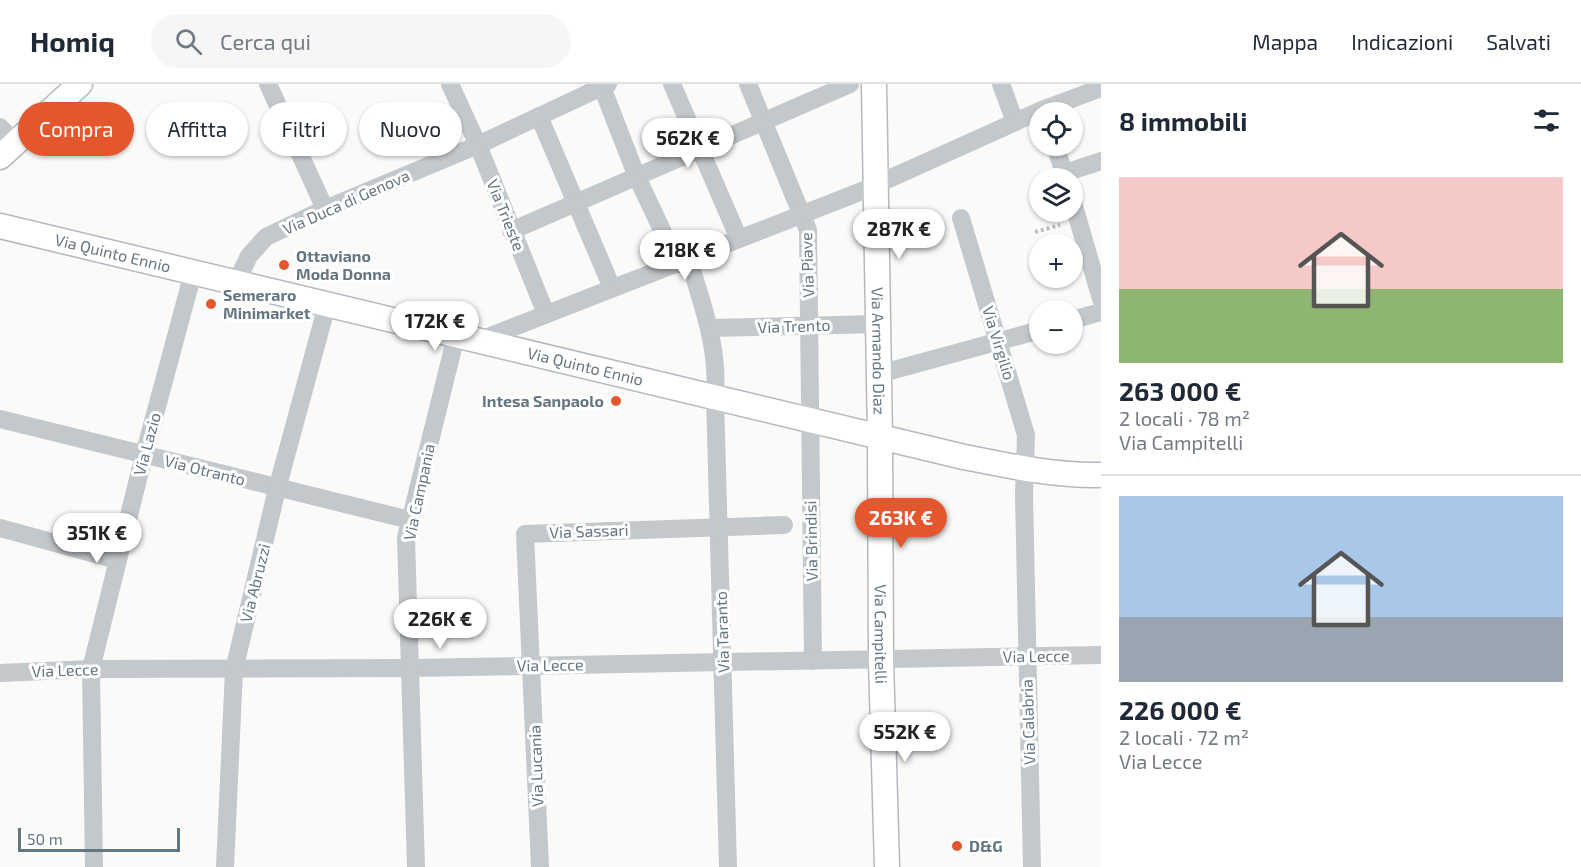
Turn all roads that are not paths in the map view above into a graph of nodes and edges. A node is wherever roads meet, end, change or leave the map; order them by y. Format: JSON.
{"nodes":[{"id":1,"x":80,"y":84,"type":"edge"},
{"id":2,"x":268,"y":84,"type":"edge"},
{"id":3,"x":450,"y":84,"type":"edge"},
{"id":4,"x":672,"y":84,"type":"edge"},
{"id":5,"x":747,"y":84,"type":"edge"},
{"id":6,"x":850,"y":84,"type":"edge"},
{"id":7,"x":874,"y":84,"type":"edge"},
{"id":8,"x":1001,"y":84,"type":"edge"},
{"id":9,"x":605,"y":86,"type":"edge"},
{"id":10,"x":1101,"y":88,"type":"edge"},
{"id":11,"x":1066,"y":92,"type":"edge"},
{"id":12,"x":1053,"y":102,"type":"edge"},
{"id":13,"x":539,"y":116,"type":"junction"},
{"id":14,"x":1029,"y":116,"type":"edge"},
{"id":15,"x":762,"y":122,"type":"junction"},
{"id":16,"x":1015,"y":122,"type":"junction"},
{"id":17,"x":5,"y":142,"type":"edge"},
{"id":18,"x":478,"y":145,"type":"junction"},
{"id":19,"x":699,"y":149,"type":"junction"},
{"id":20,"x":1101,"y":161,"type":"edge"},
{"id":21,"x":1083,"y":169,"type":"edge"},
{"id":22,"x":637,"y":177,"type":"junction"},
{"id":23,"x":877,"y":185,"type":"junction"},
{"id":24,"x":576,"y":203,"type":"junction"},
{"id":25,"x":326,"y":209,"type":"junction"},
{"id":26,"x":802,"y":214,"type":"junction"},
{"id":27,"x":961,"y":218,"type":"road end"},
{"id":28,"x":1079,"y":222,"type":"edge"},
{"id":29,"x":0,"y":226,"type":"edge"},
{"id":30,"x":511,"y":231,"type":"junction"},
{"id":31,"x":739,"y":239,"type":"junction"},
{"id":32,"x":683,"y":262,"type":"junction"},
{"id":33,"x":193,"y":273,"type":"junction"},
{"id":34,"x":236,"y":283,"type":"junction"},
{"id":35,"x":612,"y":288,"type":"junction"},
{"id":36,"x":1101,"y":299,"type":"edge"},
{"id":37,"x":327,"y":305,"type":"junction"},
{"id":38,"x":1101,"y":312,"type":"edge"},
{"id":39,"x":546,"y":314,"type":"junction"},
{"id":40,"x":1083,"y":317,"type":"edge"},
{"id":41,"x":879,"y":324,"type":"junction"},
{"id":42,"x":808,"y":325,"type":"junction"},
{"id":43,"x":710,"y":328,"type":"junction"},
{"id":44,"x":1029,"y":333,"type":"edge"},
{"id":45,"x":467,"y":338,"type":"junction"},
{"id":46,"x":999,"y":341,"type":"junction"},
{"id":47,"x":879,"y":374,"type":"junction"},
{"id":48,"x":715,"y":398,"type":"junction"},
{"id":49,"x":0,"y":419,"type":"edge"},
{"id":50,"x":809,"y":421,"type":"junction"},
{"id":51,"x":880,"y":438,"type":"junction"},
{"id":52,"x":144,"y":455,"type":"junction"},
{"id":53,"x":1023,"y":469,"type":"junction"},
{"id":54,"x":1101,"y":475,"type":"edge"},
{"id":55,"x":277,"y":489,"type":"junction"},
{"id":56,"x":410,"y":520,"type":"junction"},
{"id":57,"x":784,"y":525,"type":"dead end"},
{"id":58,"x":719,"y":527,"type":"junction"},
{"id":59,"x":0,"y":528,"type":"edge"},
{"id":60,"x":117,"y":560,"type":"junction"},
{"id":61,"x":1101,"y":654,"type":"edge"},
{"id":62,"x":1026,"y":657,"type":"junction"},
{"id":63,"x":881,"y":660,"type":"junction"},
{"id":64,"x":813,"y":661,"type":"junction"},
{"id":65,"x":723,"y":663,"type":"junction"},
{"id":66,"x":532,"y":665,"type":"junction"},
{"id":67,"x":91,"y":669,"type":"junction"},
{"id":68,"x":411,"y":669,"type":"junction"},
{"id":69,"x":234,"y":670,"type":"junction"},
{"id":70,"x":0,"y":673,"type":"edge"},
{"id":71,"x":94,"y":867,"type":"edge"},
{"id":72,"x":225,"y":867,"type":"edge"},
{"id":73,"x":416,"y":867,"type":"edge"},
{"id":74,"x":540,"y":867,"type":"edge"},
{"id":75,"x":728,"y":867,"type":"edge"},
{"id":76,"x":887,"y":867,"type":"edge"},
{"id":77,"x":1032,"y":867,"type":"edge"}],
"edges":[{"from":1,"to":17,"type":"street"},
{"from":2,"to":25,"type":"street"},
{"from":3,"to":18,"type":"street","name":"Via Trieste"},
{"from":4,"to":19,"type":"street"},
{"from":5,"to":15,"type":"street","name":"Via Piave"},
{"from":6,"to":15,"type":"street"},
{"from":7,"to":23,"type":"street","name":"Via Armando Diaz"},
{"from":8,"to":16,"type":"street"},
{"from":9,"to":13,"type":"street","name":"Via Duca di Genova"},
{"from":9,"to":22,"type":"street","name":"Via Taranto"},
{"from":10,"to":11,"type":"street"},
{"from":11,"to":12,"type":"street"},
{"from":13,"to":18,"type":"street","name":"Via Duca di Genova"},
{"from":13,"to":24,"type":"street"},
{"from":14,"to":16,"type":"street"},
{"from":15,"to":19,"type":"street"},
{"from":15,"to":26,"type":"street","name":"Via Piave"},
{"from":16,"to":23,"type":"street"},
{"from":18,"to":25,"type":"street","name":"Via Duca di Genova"},
{"from":18,"to":30,"type":"street","name":"Via Trieste"},
{"from":19,"to":22,"type":"street"},
{"from":19,"to":31,"type":"street"},
{"from":20,"to":21,"type":"street"},
{"from":22,"to":24,"type":"street"},
{"from":22,"to":32,"type":"street","name":"Via Taranto"},
{"from":23,"to":26,"type":"street"},
{"from":23,"to":41,"type":"street","name":"Via Armando Diaz"},
{"from":24,"to":30,"type":"street"},
{"from":24,"to":35,"type":"street"},
{"from":25,"to":34,"type":"street","name":"Via Duca di Genova"},
{"from":26,"to":31,"type":"street"},
{"from":26,"to":42,"type":"street","name":"Via Piave"},
{"from":27,"to":46,"type":"street","name":"Via Virgilio"},
{"from":28,"to":36,"type":"street"},
{"from":29,"to":33,"type":"street","name":"Via Quinto Ennio"},
{"from":30,"to":39,"type":"street","name":"Via Trieste"},
{"from":31,"to":32,"type":"street"},
{"from":32,"to":35,"type":"street"},
{"from":32,"to":43,"type":"street","name":"Via Taranto"},
{"from":33,"to":34,"type":"street","name":"Via Quinto Ennio"},
{"from":33,"to":52,"type":"street","name":"Via Lazio"},
{"from":34,"to":37,"type":"street","name":"Via Quinto Ennio"},
{"from":35,"to":39,"type":"street"},
{"from":37,"to":45,"type":"street","name":"Via Quinto Ennio"},
{"from":37,"to":55,"type":"street","name":"Via Abruzzi"},
{"from":38,"to":40,"type":"street"},
{"from":39,"to":45,"type":"street"},
{"from":41,"to":42,"type":"street","name":"Via Trento"},
{"from":41,"to":47,"type":"street","name":"Via Armando Diaz"},
{"from":42,"to":43,"type":"street","name":"Via Trento"},
{"from":42,"to":50,"type":"street","name":"Via Piave"},
{"from":43,"to":48,"type":"street","name":"Via Taranto"},
{"from":44,"to":46,"type":"street"},
{"from":45,"to":48,"type":"street","name":"Via Quinto Ennio"},
{"from":45,"to":56,"type":"street","name":"Via Campania"},
{"from":46,"to":47,"type":"street"},
{"from":46,"to":53,"type":"street","name":"Via Virgilio"},
{"from":47,"to":51,"type":"street","name":"Via Armando Diaz"},
{"from":48,"to":50,"type":"street","name":"Via Quinto Ennio"},
{"from":48,"to":58,"type":"street","name":"Via Taranto"},
{"from":49,"to":52,"type":"street","name":"Via Otranto"},
{"from":50,"to":51,"type":"street","name":"Via Quinto Ennio"},
{"from":50,"to":64,"type":"street","name":"Via Brindisi"},
{"from":51,"to":53,"type":"street","name":"Via Quinto Ennio"},
{"from":51,"to":63,"type":"street","name":"Via Campitelli"},
{"from":52,"to":55,"type":"street","name":"Via Otranto"},
{"from":52,"to":60,"type":"street","name":"Via Lazio"},
{"from":53,"to":54,"type":"street","name":"Via Quinto Ennio"},
{"from":53,"to":62,"type":"street","name":"Via Calabria"},
{"from":55,"to":56,"type":"street","name":"Via Otranto"},
{"from":55,"to":69,"type":"street","name":"Via Abruzzi"},
{"from":56,"to":68,"type":"street","name":"Via Campania"},
{"from":57,"to":58,"type":"street","name":"Via Sassari"},
{"from":58,"to":65,"type":"street","name":"Via Taranto"},
{"from":58,"to":66,"type":"street","name":"Via Sassari"},
{"from":59,"to":60,"type":"street"},
{"from":60,"to":67,"type":"street","name":"Via Lazio"},
{"from":61,"to":62,"type":"street","name":"Via Lecce"},
{"from":62,"to":63,"type":"street","name":"Via Lecce"},
{"from":62,"to":77,"type":"street","name":"Via Calabria"},
{"from":63,"to":64,"type":"street","name":"Via Lecce"},
{"from":63,"to":76,"type":"street","name":"Via Campitelli"},
{"from":64,"to":65,"type":"street","name":"Via Lecce"},
{"from":65,"to":66,"type":"street","name":"Via Lecce"},
{"from":65,"to":75,"type":"street","name":"Via Taranto"},
{"from":66,"to":68,"type":"street","name":"Via Lecce"},
{"from":66,"to":74,"type":"street","name":"Via Lucania"},
{"from":67,"to":69,"type":"street","name":"Via Lecce"},
{"from":67,"to":70,"type":"street","name":"Via Lecce"},
{"from":67,"to":71,"type":"street","name":"Via Lazio"},
{"from":68,"to":69,"type":"street","name":"Via Lecce"},
{"from":68,"to":73,"type":"street","name":"Via Campania"},
{"from":69,"to":72,"type":"street","name":"Via Abruzzi"}]}
